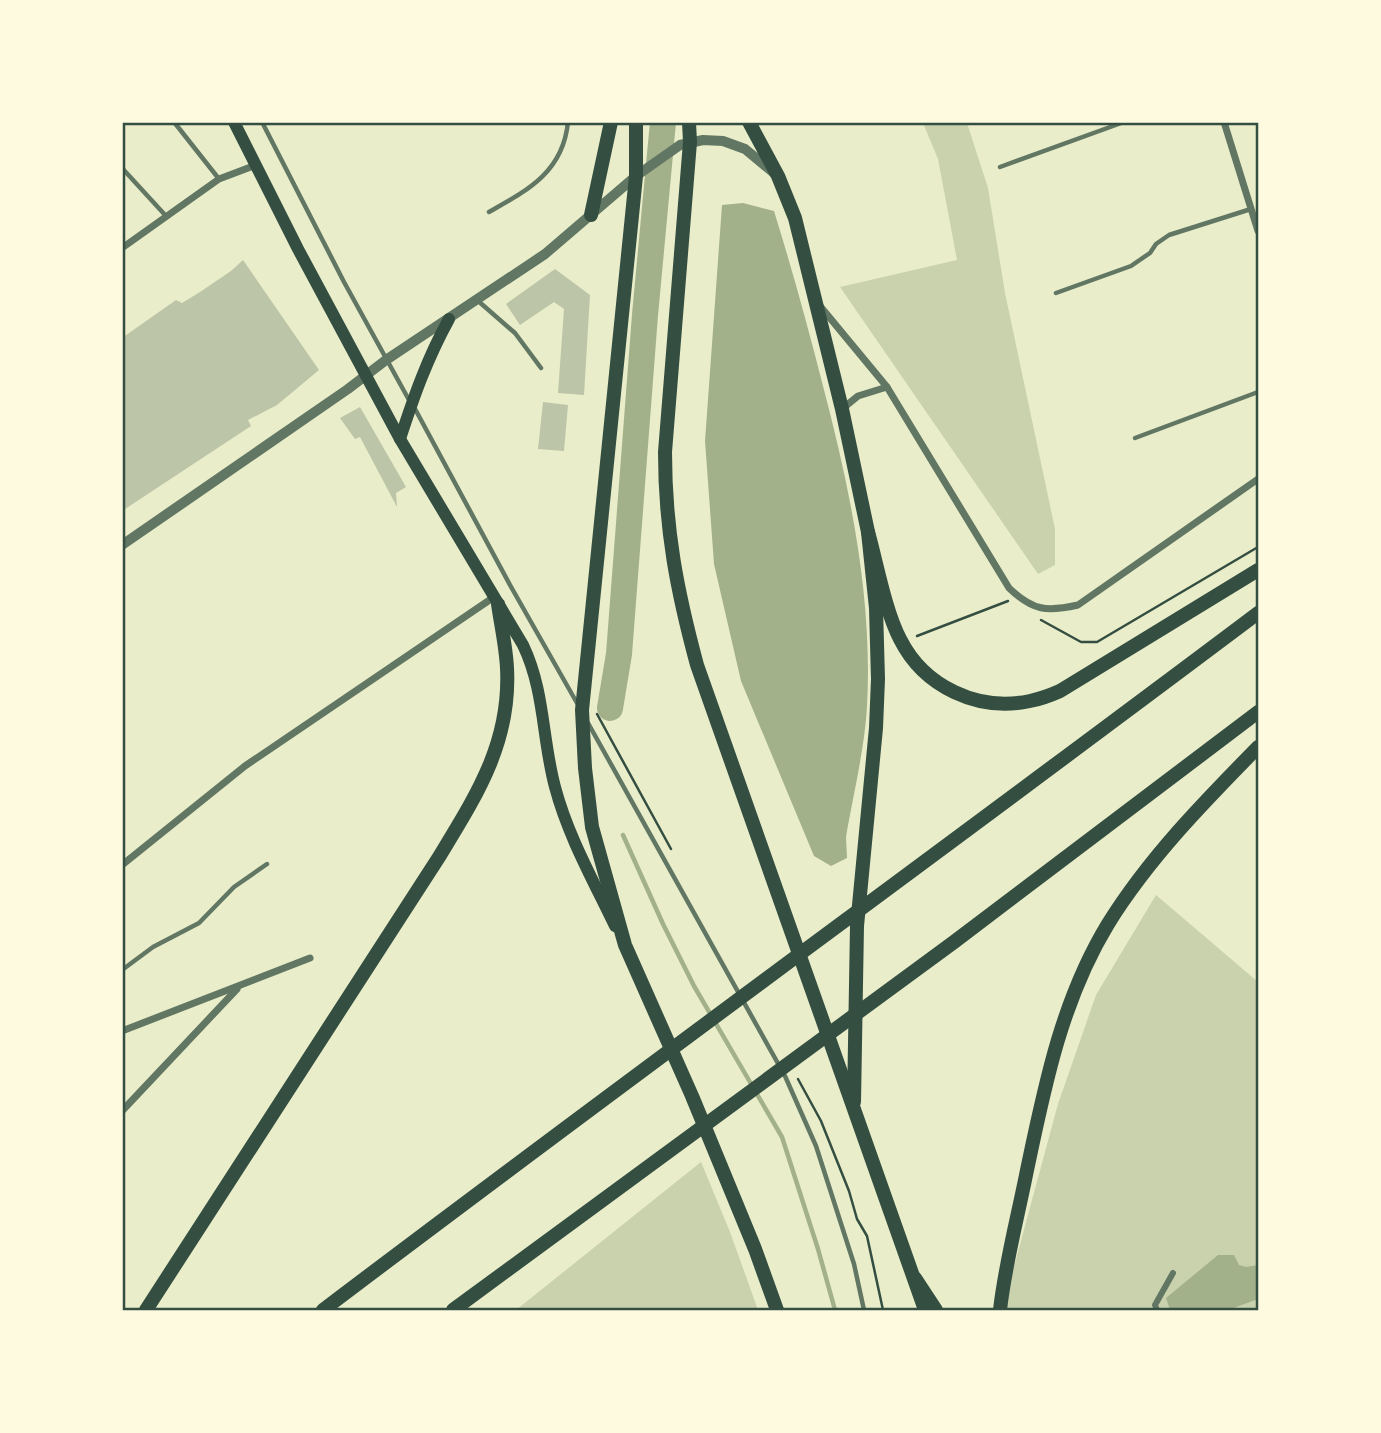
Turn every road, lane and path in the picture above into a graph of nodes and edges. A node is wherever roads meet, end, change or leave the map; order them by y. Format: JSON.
{"nodes":[{"id":1,"x":174,"y":122,"type":"edge"},
{"id":2,"x":234,"y":122,"type":"edge"},
{"id":3,"x":262,"y":122,"type":"edge"},
{"id":4,"x":568,"y":122,"type":"edge"},
{"id":5,"x":611,"y":122,"type":"edge"},
{"id":6,"x":636,"y":122,"type":"edge"},
{"id":7,"x":689,"y":122,"type":"edge"},
{"id":8,"x":749,"y":122,"type":"edge"},
{"id":9,"x":1124,"y":122,"type":"edge"},
{"id":10,"x":1224,"y":122,"type":"edge"},
{"id":11,"x":685,"y":144,"type":"junction"},
{"id":12,"x":256,"y":165,"type":"junction"},
{"id":13,"x":1000,"y":167,"type":"dead end"},
{"id":14,"x":122,"y":168,"type":"edge"},
{"id":15,"x":640,"y":173,"type":"junction"},
{"id":16,"x":778,"y":176,"type":"junction"},
{"id":17,"x":219,"y":179,"type":"junction"},
{"id":18,"x":1251,"y":209,"type":"junction"},
{"id":19,"x":489,"y":212,"type":"dead end"},
{"id":20,"x":591,"y":215,"type":"junction"},
{"id":21,"x":167,"y":216,"type":"junction"},
{"id":22,"x":1258,"y":231,"type":"edge"},
{"id":23,"x":122,"y":248,"type":"edge"},
{"id":24,"x":1056,"y":293,"type":"dead end"},
{"id":25,"x":477,"y":300,"type":"junction"},
{"id":26,"x":817,"y":303,"type":"junction"},
{"id":27,"x":449,"y":319,"type":"junction"},
{"id":28,"x":386,"y":360,"type":"junction"},
{"id":29,"x":541,"y":368,"type":"dead end"},
{"id":30,"x":366,"y":376,"type":"junction"},
{"id":31,"x":887,"y":387,"type":"junction"},
{"id":32,"x":1258,"y":392,"type":"edge"},
{"id":33,"x":412,"y":403,"type":"junction"},
{"id":34,"x":842,"y":409,"type":"junction"},
{"id":35,"x":1135,"y":438,"type":"dead end"},
{"id":36,"x":400,"y":439,"type":"junction"},
{"id":37,"x":1258,"y":479,"type":"edge"},
{"id":38,"x":1258,"y":519,"type":"edge"},
{"id":39,"x":868,"y":532,"type":"junction"},
{"id":40,"x":122,"y":545,"type":"edge"},
{"id":41,"x":1258,"y":547,"type":"edge"},
{"id":42,"x":1258,"y":570,"type":"edge"},
{"id":43,"x":496,"y":600,"type":"junction"},
{"id":44,"x":1017,"y":607,"type":"dead end"},
{"id":45,"x":1258,"y":613,"type":"edge"},
{"id":46,"x":1034,"y":617,"type":"dead end"},
{"id":47,"x":914,"y":638,"type":"dead end"},
{"id":48,"x":582,"y":710,"type":"junction"},
{"id":49,"x":1258,"y":712,"type":"edge"},
{"id":50,"x":1258,"y":747,"type":"edge"},
{"id":51,"x":267,"y":864,"type":"dead end"},
{"id":52,"x":122,"y":865,"type":"edge"},
{"id":53,"x":625,"y":945,"type":"junction"},
{"id":54,"x":310,"y":958,"type":"dead end"},
{"id":55,"x":122,"y":970,"type":"edge"},
{"id":56,"x":241,"y":986,"type":"junction"},
{"id":57,"x":122,"y":1031,"type":"edge"},
{"id":58,"x":122,"y":1111,"type":"edge"},
{"id":59,"x":854,"y":1114,"type":"junction"},
{"id":60,"x":1174,"y":1273,"type":"dead end"},
{"id":61,"x":915,"y":1278,"type":"junction"},
{"id":62,"x":146,"y":1311,"type":"edge"},
{"id":63,"x":323,"y":1311,"type":"edge"},
{"id":64,"x":453,"y":1311,"type":"edge"},
{"id":65,"x":777,"y":1311,"type":"edge"},
{"id":66,"x":864,"y":1311,"type":"edge"},
{"id":67,"x":925,"y":1311,"type":"edge"},
{"id":68,"x":936,"y":1311,"type":"edge"},
{"id":69,"x":1000,"y":1311,"type":"edge"},
{"id":70,"x":1157,"y":1311,"type":"edge"}],
"edges":[{"from":1,"to":17,"type":"lane"},
{"from":2,"to":12,"type":"main road"},
{"from":3,"to":28,"type":"lane"},
{"from":4,"to":19,"type":"lane"},
{"from":5,"to":20,"type":"highway"},
{"from":6,"to":15,"type":"highway"},
{"from":7,"to":11,"type":"highway"},
{"from":8,"to":16,"type":"highway"},
{"from":9,"to":13,"type":"lane"},
{"from":10,"to":18,"type":"street"},
{"from":11,"to":15,"type":"street"},
{"from":11,"to":16,"type":"street"},
{"from":11,"to":59,"type":"highway"},
{"from":12,"to":17,"type":"street"},
{"from":12,"to":30,"type":"main road"},
{"from":14,"to":21,"type":"lane"},
{"from":15,"to":20,"type":"street"},
{"from":15,"to":48,"type":"highway"},
{"from":16,"to":26,"type":"highway"},
{"from":17,"to":21,"type":"street"},
{"from":18,"to":22,"type":"street"},
{"from":18,"to":24,"type":"lane"},
{"from":20,"to":25,"type":"street"},
{"from":21,"to":23,"type":"street"},
{"from":25,"to":27,"type":"street"},
{"from":25,"to":29,"type":"lane"},
{"from":26,"to":31,"type":"street"},
{"from":26,"to":34,"type":"highway"},
{"from":27,"to":28,"type":"street"},
{"from":27,"to":33,"type":"main road"},
{"from":28,"to":30,"type":"street"},
{"from":28,"to":33,"type":"lane"},
{"from":30,"to":36,"type":"main road"},
{"from":30,"to":40,"type":"street"},
{"from":31,"to":34,"type":"street"},
{"from":31,"to":37,"type":"street"},
{"from":32,"to":35,"type":"lane"},
{"from":33,"to":36,"type":"main road"},
{"from":33,"to":48,"type":"lane"},
{"from":34,"to":39,"type":"highway"},
{"from":36,"to":43,"type":"main road"},
{"from":37,"to":38,"type":"path"},
{"from":39,"to":42,"type":"highway"},
{"from":39,"to":59,"type":"highway"},
{"from":41,"to":46,"type":"path"},
{"from":43,"to":52,"type":"street"},
{"from":43,"to":53,"type":"main road"},
{"from":43,"to":62,"type":"highway"},
{"from":44,"to":47,"type":"path"},
{"from":45,"to":63,"type":"highway"},
{"from":48,"to":53,"type":"highway"},
{"from":48,"to":66,"type":"lane"},
{"from":49,"to":64,"type":"highway"},
{"from":50,"to":69,"type":"highway"},
{"from":51,"to":55,"type":"lane"},
{"from":53,"to":65,"type":"highway"},
{"from":54,"to":56,"type":"street"},
{"from":56,"to":57,"type":"street"},
{"from":56,"to":58,"type":"street"},
{"from":59,"to":61,"type":"highway"},
{"from":60,"to":70,"type":"street"},
{"from":61,"to":67,"type":"highway"},
{"from":61,"to":68,"type":"highway"}]}
